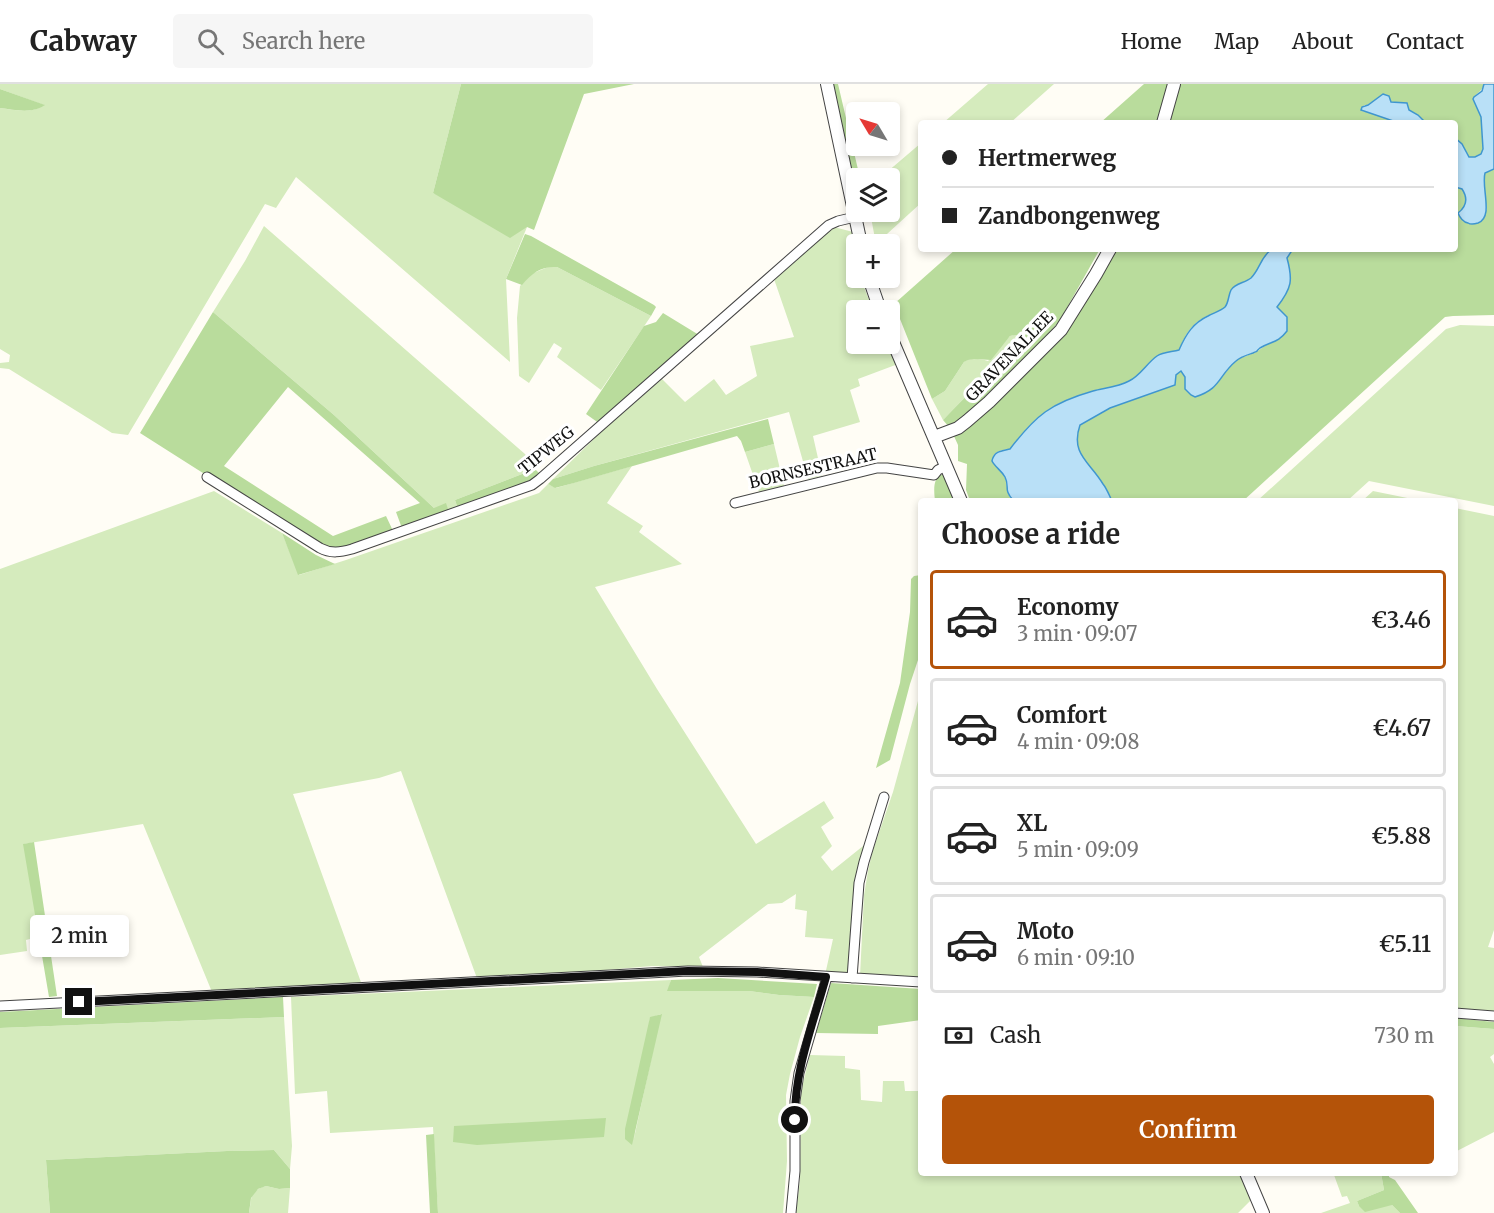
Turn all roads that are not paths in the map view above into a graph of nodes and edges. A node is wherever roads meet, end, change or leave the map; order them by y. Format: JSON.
{"nodes":[{"id":1,"x":827,"y":84,"type":"edge"},
{"id":2,"x":1174,"y":84,"type":"edge"},
{"id":3,"x":1164,"y":120,"type":"edge"},
{"id":4,"x":846,"y":174,"type":"edge"},
{"id":5,"x":846,"y":219,"type":"edge"},
{"id":6,"x":1108,"y":252,"type":"edge"},
{"id":7,"x":898,"y":354,"type":"edge"},
{"id":8,"x":934,"y":437,"type":"junction"},
{"id":9,"x":946,"y":466,"type":"junction"},
{"id":10,"x":207,"y":477,"type":"dead end"},
{"id":11,"x":960,"y":498,"type":"edge"},
{"id":12,"x":735,"y":503,"type":"dead end"},
{"id":13,"x":884,"y":797,"type":"dead end"},
{"id":14,"x":826,"y":977,"type":"junction"},
{"id":15,"x":852,"y":978,"type":"junction"},
{"id":16,"x":918,"y":982,"type":"edge"},
{"id":17,"x":0,"y":1006,"type":"edge"},
{"id":18,"x":1458,"y":1013,"type":"edge"},
{"id":19,"x":1494,"y":1016,"type":"edge"},
{"id":20,"x":1247,"y":1176,"type":"edge"},
{"id":21,"x":791,"y":1213,"type":"edge"},
{"id":22,"x":1263,"y":1213,"type":"edge"}],
"edges":[{"from":1,"to":4,"type":"street"},
{"from":2,"to":3,"type":"street"},
{"from":5,"to":10,"type":"street","name":"TIPWEG"},
{"from":6,"to":8,"type":"street","name":"GRAVENALLEE"},
{"from":7,"to":8,"type":"street"},
{"from":8,"to":9,"type":"street"},
{"from":9,"to":11,"type":"street"},
{"from":9,"to":12,"type":"street","name":"BORNSESTRAAT"},
{"from":13,"to":15,"type":"street"},
{"from":14,"to":15,"type":"street"},
{"from":14,"to":17,"type":"street"},
{"from":14,"to":21,"type":"street"},
{"from":15,"to":16,"type":"street"},
{"from":18,"to":19,"type":"street"},
{"from":20,"to":22,"type":"street"}]}
